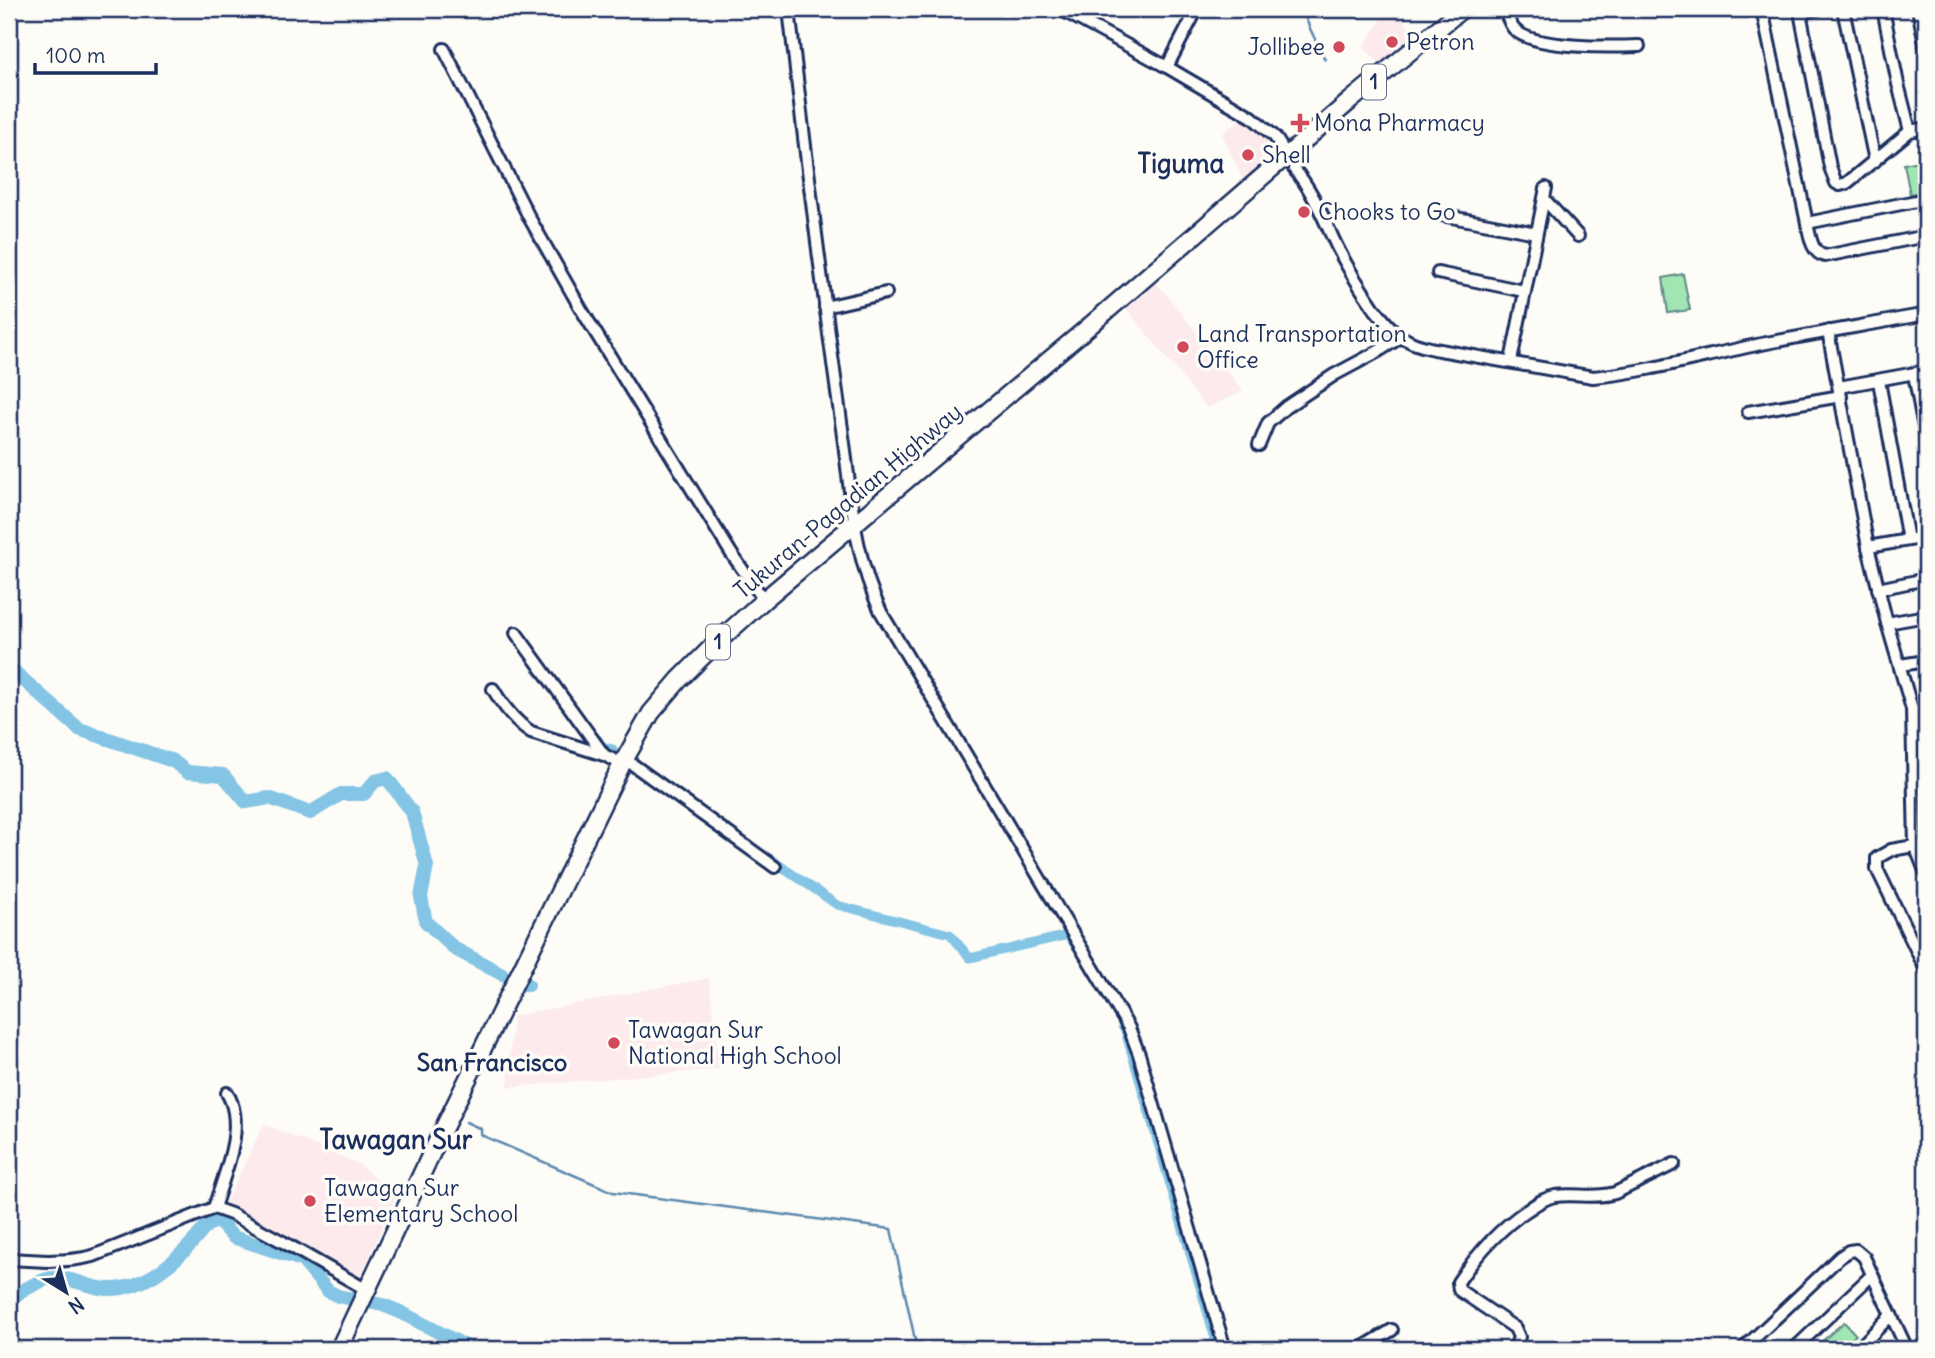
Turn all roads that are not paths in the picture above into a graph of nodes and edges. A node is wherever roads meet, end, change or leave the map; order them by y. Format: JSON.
{"nodes":[{"id":1,"x":789,"y":9,"type":"edge"},
{"id":2,"x":1060,"y":9,"type":"edge"},
{"id":3,"x":1197,"y":9,"type":"edge"},
{"id":4,"x":1462,"y":9,"type":"edge"},
{"id":5,"x":1504,"y":9,"type":"edge"},
{"id":6,"x":1762,"y":9,"type":"edge"},
{"id":7,"x":1818,"y":9,"type":"edge"},
{"id":8,"x":1843,"y":9,"type":"edge"},
{"id":9,"x":1883,"y":9,"type":"edge"},
{"id":10,"x":1918,"y":9,"type":"edge"},
{"id":11,"x":1639,"y":46,"type":"dead end"},
{"id":12,"x":444,"y":49,"type":"dead end"},
{"id":13,"x":1926,"y":49,"type":"edge"},
{"id":14,"x":1167,"y":67,"type":"junction"},
{"id":15,"x":1926,"y":128,"type":"edge"},
{"id":16,"x":1910,"y":131,"type":"junction"},
{"id":17,"x":1875,"y":161,"type":"junction"},
{"id":18,"x":1290,"y":162,"type":"junction"},
{"id":19,"x":1926,"y":199,"type":"edge"},
{"id":20,"x":1441,"y":215,"type":"dead end"},
{"id":21,"x":1807,"y":223,"type":"junction"},
{"id":22,"x":1536,"y":233,"type":"junction"},
{"id":23,"x":1578,"y":236,"type":"dead end"},
{"id":24,"x":1926,"y":236,"type":"edge"},
{"id":25,"x":1438,"y":273,"type":"dead end"},
{"id":26,"x":1524,"y":291,"type":"junction"},
{"id":27,"x":886,"y":293,"type":"dead end"},
{"id":28,"x":825,"y":307,"type":"junction"},
{"id":29,"x":1926,"y":314,"type":"edge"},
{"id":30,"x":1828,"y":331,"type":"junction"},
{"id":31,"x":1401,"y":337,"type":"junction"},
{"id":32,"x":1511,"y":361,"type":"junction"},
{"id":33,"x":1926,"y":371,"type":"edge"},
{"id":34,"x":1914,"y":374,"type":"junction"},
{"id":35,"x":1879,"y":381,"type":"junction"},
{"id":36,"x":1840,"y":392,"type":"junction"},
{"id":37,"x":1748,"y":412,"type":"dead end"},
{"id":38,"x":1926,"y":439,"type":"edge"},
{"id":39,"x":1259,"y":445,"type":"dead end"},
{"id":40,"x":854,"y":524,"type":"junction"},
{"id":41,"x":1926,"y":537,"type":"edge"},
{"id":42,"x":1908,"y":540,"type":"junction"},
{"id":43,"x":1868,"y":547,"type":"junction"},
{"id":44,"x":1926,"y":579,"type":"edge"},
{"id":45,"x":1878,"y":589,"type":"junction"},
{"id":46,"x":764,"y":600,"type":"junction"},
{"id":47,"x":1926,"y":616,"type":"edge"},
{"id":48,"x":1887,"y":624,"type":"junction"},
{"id":49,"x":516,"y":633,"type":"dead end"},
{"id":50,"x":1926,"y":660,"type":"edge"},
{"id":51,"x":1900,"y":665,"type":"junction"},
{"id":52,"x":493,"y":689,"type":"dead end"},
{"id":53,"x":1926,"y":706,"type":"edge"},
{"id":54,"x":1912,"y":709,"type":"junction"},
{"id":55,"x":604,"y":755,"type":"junction"},
{"id":56,"x":624,"y":761,"type":"junction"},
{"id":57,"x":1921,"y":845,"type":"edge"},
{"id":58,"x":775,"y":867,"type":"dead end"},
{"id":59,"x":1926,"y":873,"type":"edge"},
{"id":60,"x":1926,"y":970,"type":"edge"},
{"id":61,"x":227,"y":1093,"type":"dead end"},
{"id":62,"x":1674,"y":1164,"type":"dead end"},
{"id":63,"x":214,"y":1208,"type":"junction"},
{"id":64,"x":9,"y":1259,"type":"edge"},
{"id":65,"x":1872,"y":1275,"type":"junction"},
{"id":66,"x":365,"y":1294,"type":"junction"},
{"id":67,"x":1891,"y":1315,"type":"junction"},
{"id":68,"x":1392,"y":1330,"type":"dead end"},
{"id":69,"x":1750,"y":1347,"type":"edge"},
{"id":70,"x":1799,"y":1348,"type":"edge"},
{"id":71,"x":338,"y":1349,"type":"edge"},
{"id":72,"x":1225,"y":1349,"type":"edge"},
{"id":73,"x":1360,"y":1349,"type":"edge"},
{"id":74,"x":1515,"y":1349,"type":"edge"},
{"id":75,"x":1858,"y":1349,"type":"edge"},
{"id":76,"x":1907,"y":1349,"type":"edge"}],
"edges":[{"from":1,"to":28,"type":"street"},
{"from":2,"to":14,"type":"street"},
{"from":3,"to":14,"type":"street"},
{"from":4,"to":18,"type":"highway","name":"Tukuran-Pagadian Highway","number":"1"},
{"from":5,"to":11,"type":"street"},
{"from":6,"to":21,"type":"street"},
{"from":7,"to":17,"type":"street"},
{"from":8,"to":17,"type":"street"},
{"from":9,"to":16,"type":"street"},
{"from":10,"to":13,"type":"street"},
{"from":12,"to":46,"type":"street"},
{"from":14,"to":18,"type":"street"},
{"from":15,"to":16,"type":"street"},
{"from":16,"to":17,"type":"street"},
{"from":18,"to":31,"type":"street"},
{"from":18,"to":40,"type":"highway","name":"Tukuran-Pagadian Highway","number":"1"},
{"from":19,"to":21,"type":"street"},
{"from":20,"to":22,"type":"street"},
{"from":21,"to":24,"type":"street"},
{"from":22,"to":23,"type":"street"},
{"from":22,"to":26,"type":"street"},
{"from":25,"to":26,"type":"street"},
{"from":26,"to":32,"type":"street"},
{"from":27,"to":28,"type":"street"},
{"from":28,"to":40,"type":"street"},
{"from":29,"to":30,"type":"street"},
{"from":30,"to":32,"type":"street"},
{"from":30,"to":36,"type":"street"},
{"from":31,"to":32,"type":"street"},
{"from":31,"to":39,"type":"street"},
{"from":33,"to":34,"type":"street"},
{"from":34,"to":35,"type":"street"},
{"from":34,"to":38,"type":"street"},
{"from":35,"to":36,"type":"street"},
{"from":35,"to":42,"type":"street"},
{"from":36,"to":37,"type":"street"},
{"from":36,"to":43,"type":"street"},
{"from":40,"to":46,"type":"highway","name":"Tukuran-Pagadian Highway","number":"1"},
{"from":40,"to":72,"type":"street"},
{"from":41,"to":42,"type":"street"},
{"from":42,"to":43,"type":"street"},
{"from":43,"to":45,"type":"street"},
{"from":44,"to":45,"type":"street"},
{"from":45,"to":48,"type":"street"},
{"from":46,"to":56,"type":"highway","name":"Tukuran-Pagadian Highway","number":"1"},
{"from":47,"to":48,"type":"street"},
{"from":48,"to":51,"type":"street"},
{"from":49,"to":55,"type":"street"},
{"from":50,"to":51,"type":"street"},
{"from":51,"to":54,"type":"street"},
{"from":52,"to":55,"type":"street"},
{"from":53,"to":54,"type":"street"},
{"from":54,"to":57,"type":"street"},
{"from":55,"to":56,"type":"street"},
{"from":56,"to":58,"type":"street"},
{"from":56,"to":66,"type":"highway","name":"Tukuran-Pagadian Highway","number":"1"},
{"from":57,"to":59,"type":"street"},
{"from":57,"to":60,"type":"street"},
{"from":61,"to":63,"type":"street"},
{"from":62,"to":74,"type":"street"},
{"from":63,"to":64,"type":"street"},
{"from":63,"to":66,"type":"street"},
{"from":65,"to":67,"type":"street"},
{"from":65,"to":69,"type":"street"},
{"from":65,"to":70,"type":"street"},
{"from":66,"to":71,"type":"highway","name":"Tukuran-Pagadian Highway","number":"1"},
{"from":67,"to":75,"type":"street"},
{"from":67,"to":76,"type":"street"},
{"from":68,"to":73,"type":"street"}]}
